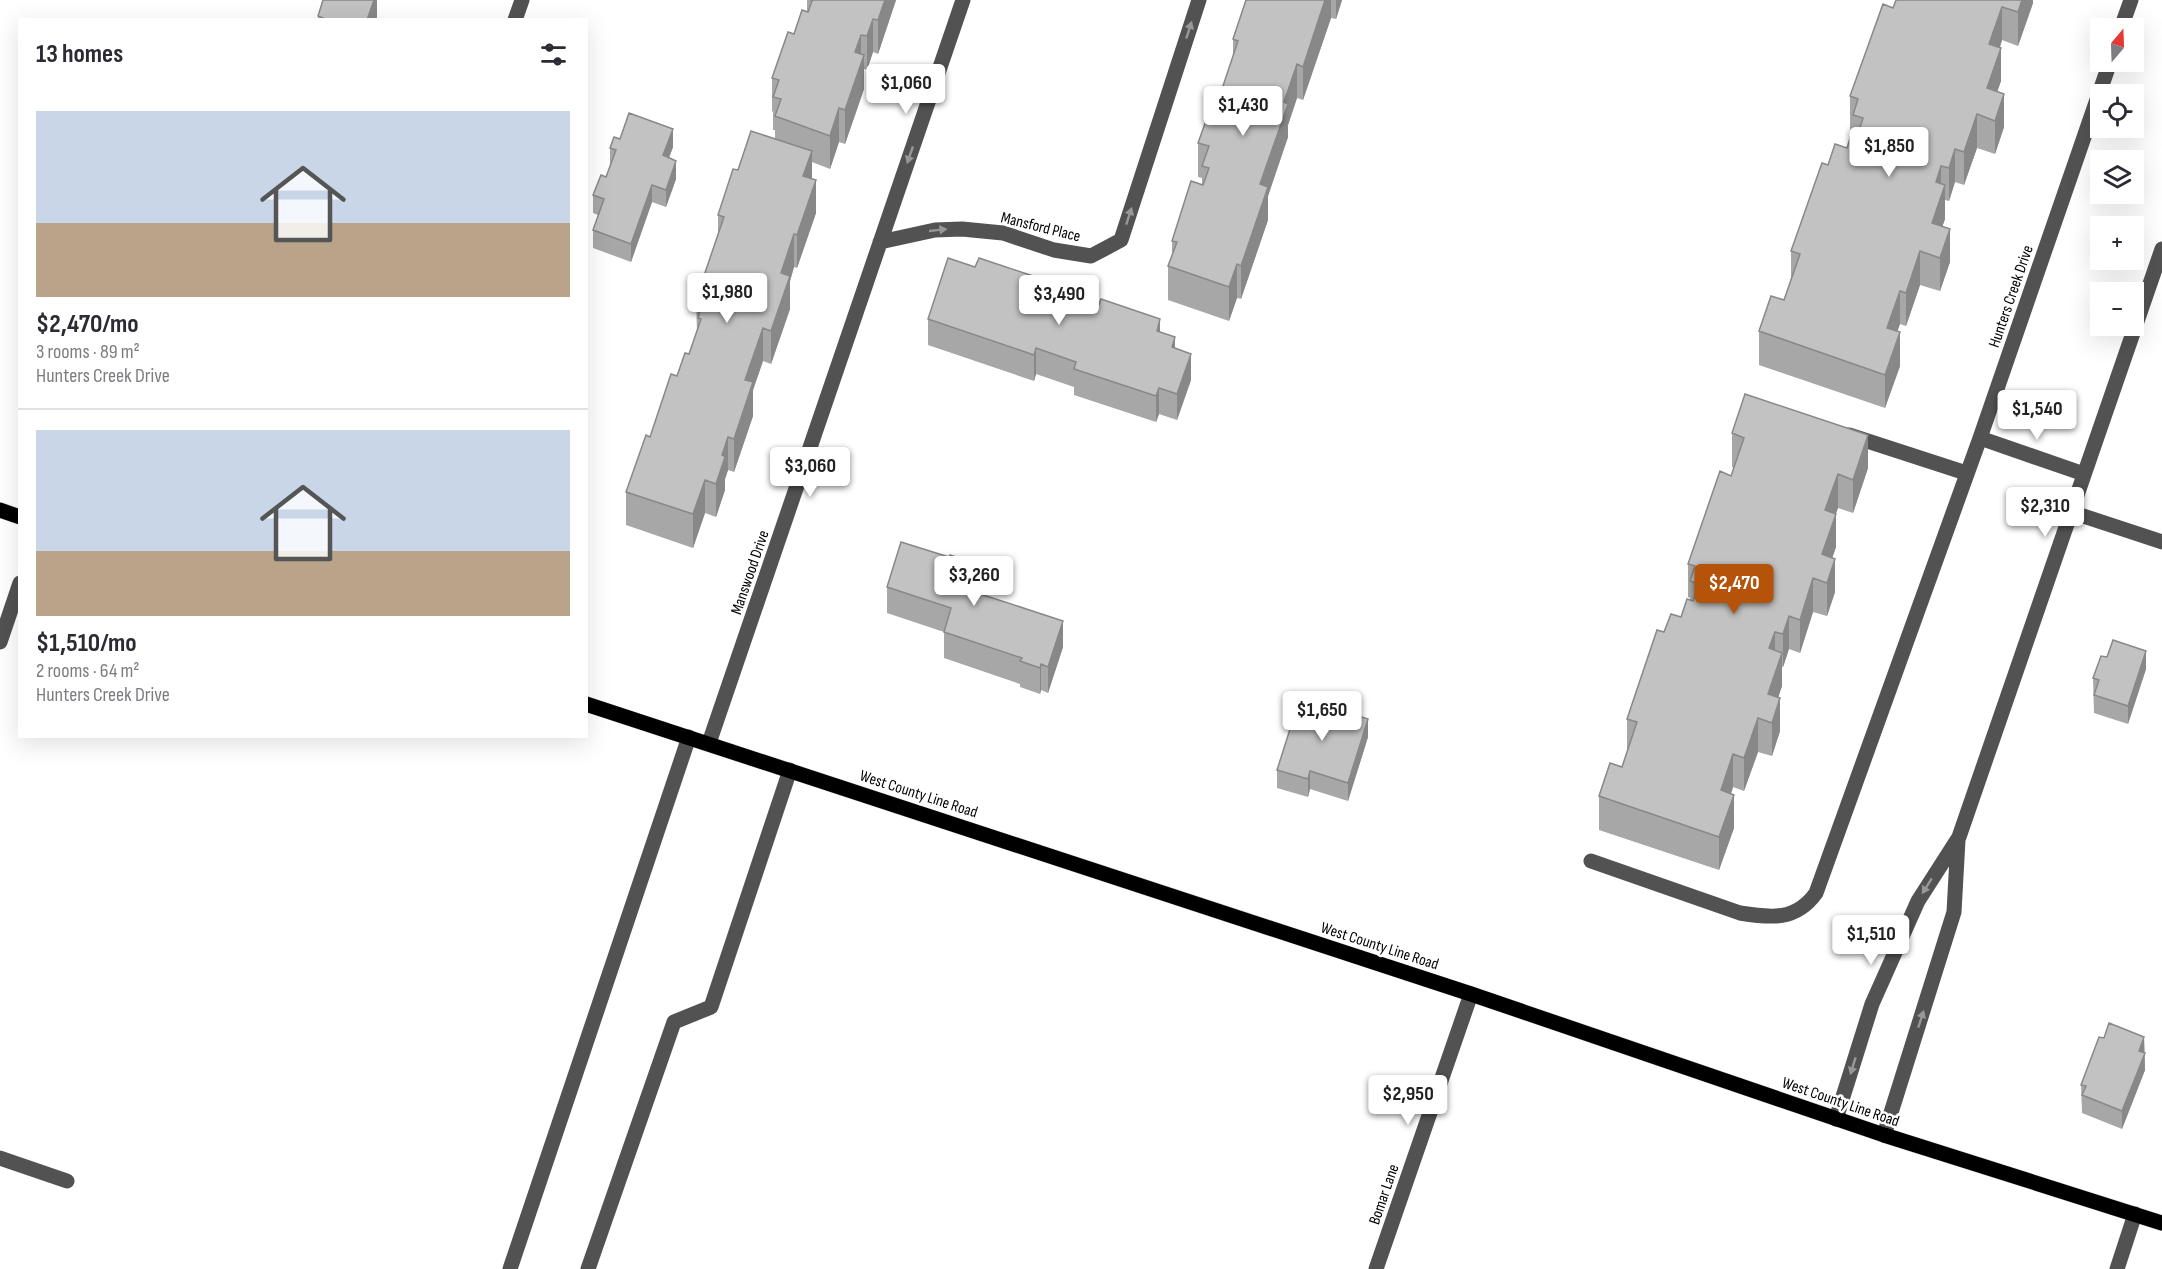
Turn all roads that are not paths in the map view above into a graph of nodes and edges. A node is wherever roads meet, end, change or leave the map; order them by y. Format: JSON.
{"nodes":[{"id":1,"x":522,"y":0,"type":"edge"},
{"id":2,"x":963,"y":0,"type":"edge"},
{"id":3,"x":1199,"y":0,"type":"edge"},
{"id":4,"x":2131,"y":0,"type":"edge"},
{"id":5,"x":516,"y":18,"type":"edge"},
{"id":6,"x":2125,"y":18,"type":"edge"},
{"id":7,"x":2107,"y":72,"type":"edge"},
{"id":8,"x":880,"y":242,"type":"junction"},
{"id":9,"x":2162,"y":249,"type":"edge"},
{"id":10,"x":1833,"y":429,"type":"edge"},
{"id":11,"x":1980,"y":438,"type":"junction"},
{"id":12,"x":1966,"y":473,"type":"junction"},
{"id":13,"x":2084,"y":474,"type":"junction"},
{"id":14,"x":0,"y":510,"type":"edge"},
{"id":15,"x":2071,"y":512,"type":"junction"},
{"id":16,"x":18,"y":516,"type":"edge"},
{"id":17,"x":2162,"y":542,"type":"edge"},
{"id":18,"x":18,"y":589,"type":"edge"},
{"id":19,"x":0,"y":642,"type":"edge"},
{"id":20,"x":588,"y":705,"type":"edge"},
{"id":21,"x":689,"y":737,"type":"junction"},
{"id":22,"x":709,"y":743,"type":"junction"},
{"id":23,"x":790,"y":770,"type":"junction"},
{"id":24,"x":1959,"y":837,"type":"junction"},
{"id":25,"x":1591,"y":861,"type":"dead end"},
{"id":26,"x":1471,"y":994,"type":"junction"},
{"id":27,"x":1836,"y":1119,"type":"junction"},
{"id":28,"x":1884,"y":1135,"type":"junction"},
{"id":29,"x":0,"y":1158,"type":"edge"},
{"id":30,"x":67,"y":1181,"type":"dead end"},
{"id":31,"x":2135,"y":1214,"type":"junction"},
{"id":32,"x":2162,"y":1223,"type":"edge"},
{"id":33,"x":510,"y":1269,"type":"edge"},
{"id":34,"x":588,"y":1269,"type":"edge"},
{"id":35,"x":1376,"y":1269,"type":"edge"},
{"id":36,"x":2117,"y":1269,"type":"edge"}],
"edges":[{"from":1,"to":5,"type":"street"},
{"from":2,"to":8,"type":"street","one_way":true},
{"from":8,"to":3,"type":"street","name":"Mansford Place","one_way":true},
{"from":4,"to":6,"type":"street"},
{"from":7,"to":11,"type":"street","name":"Hunters Creek Drive"},
{"from":8,"to":22,"type":"street","name":"Manswood Drive"},
{"from":9,"to":13,"type":"street"},
{"from":10,"to":12,"type":"street"},
{"from":11,"to":12,"type":"street","name":"Hunters Creek Drive"},
{"from":11,"to":13,"type":"street"},
{"from":12,"to":25,"type":"street","name":"Hunters Creek Drive"},
{"from":13,"to":15,"type":"street"},
{"from":14,"to":16,"type":"main road"},
{"from":15,"to":17,"type":"street"},
{"from":15,"to":24,"type":"street"},
{"from":18,"to":19,"type":"street"},
{"from":20,"to":21,"type":"main road","name":"West County Line Road"},
{"from":21,"to":22,"type":"main road","name":"West County Line Road"},
{"from":21,"to":33,"type":"street"},
{"from":22,"to":23,"type":"main road","name":"West County Line Road"},
{"from":23,"to":26,"type":"main road","name":"West County Line Road"},
{"from":23,"to":34,"type":"street"},
{"from":24,"to":27,"type":"street","one_way":true},
{"from":28,"to":24,"type":"street","one_way":true},
{"from":26,"to":27,"type":"main road","name":"West County Line Road"},
{"from":26,"to":35,"type":"street","name":"Bomar Lane"},
{"from":27,"to":28,"type":"main road","name":"West County Line Road"},
{"from":28,"to":31,"type":"main road","name":"West County Line Road"},
{"from":29,"to":30,"type":"street"},
{"from":31,"to":32,"type":"main road","name":"West County Line Road"},
{"from":31,"to":36,"type":"street"}]}
